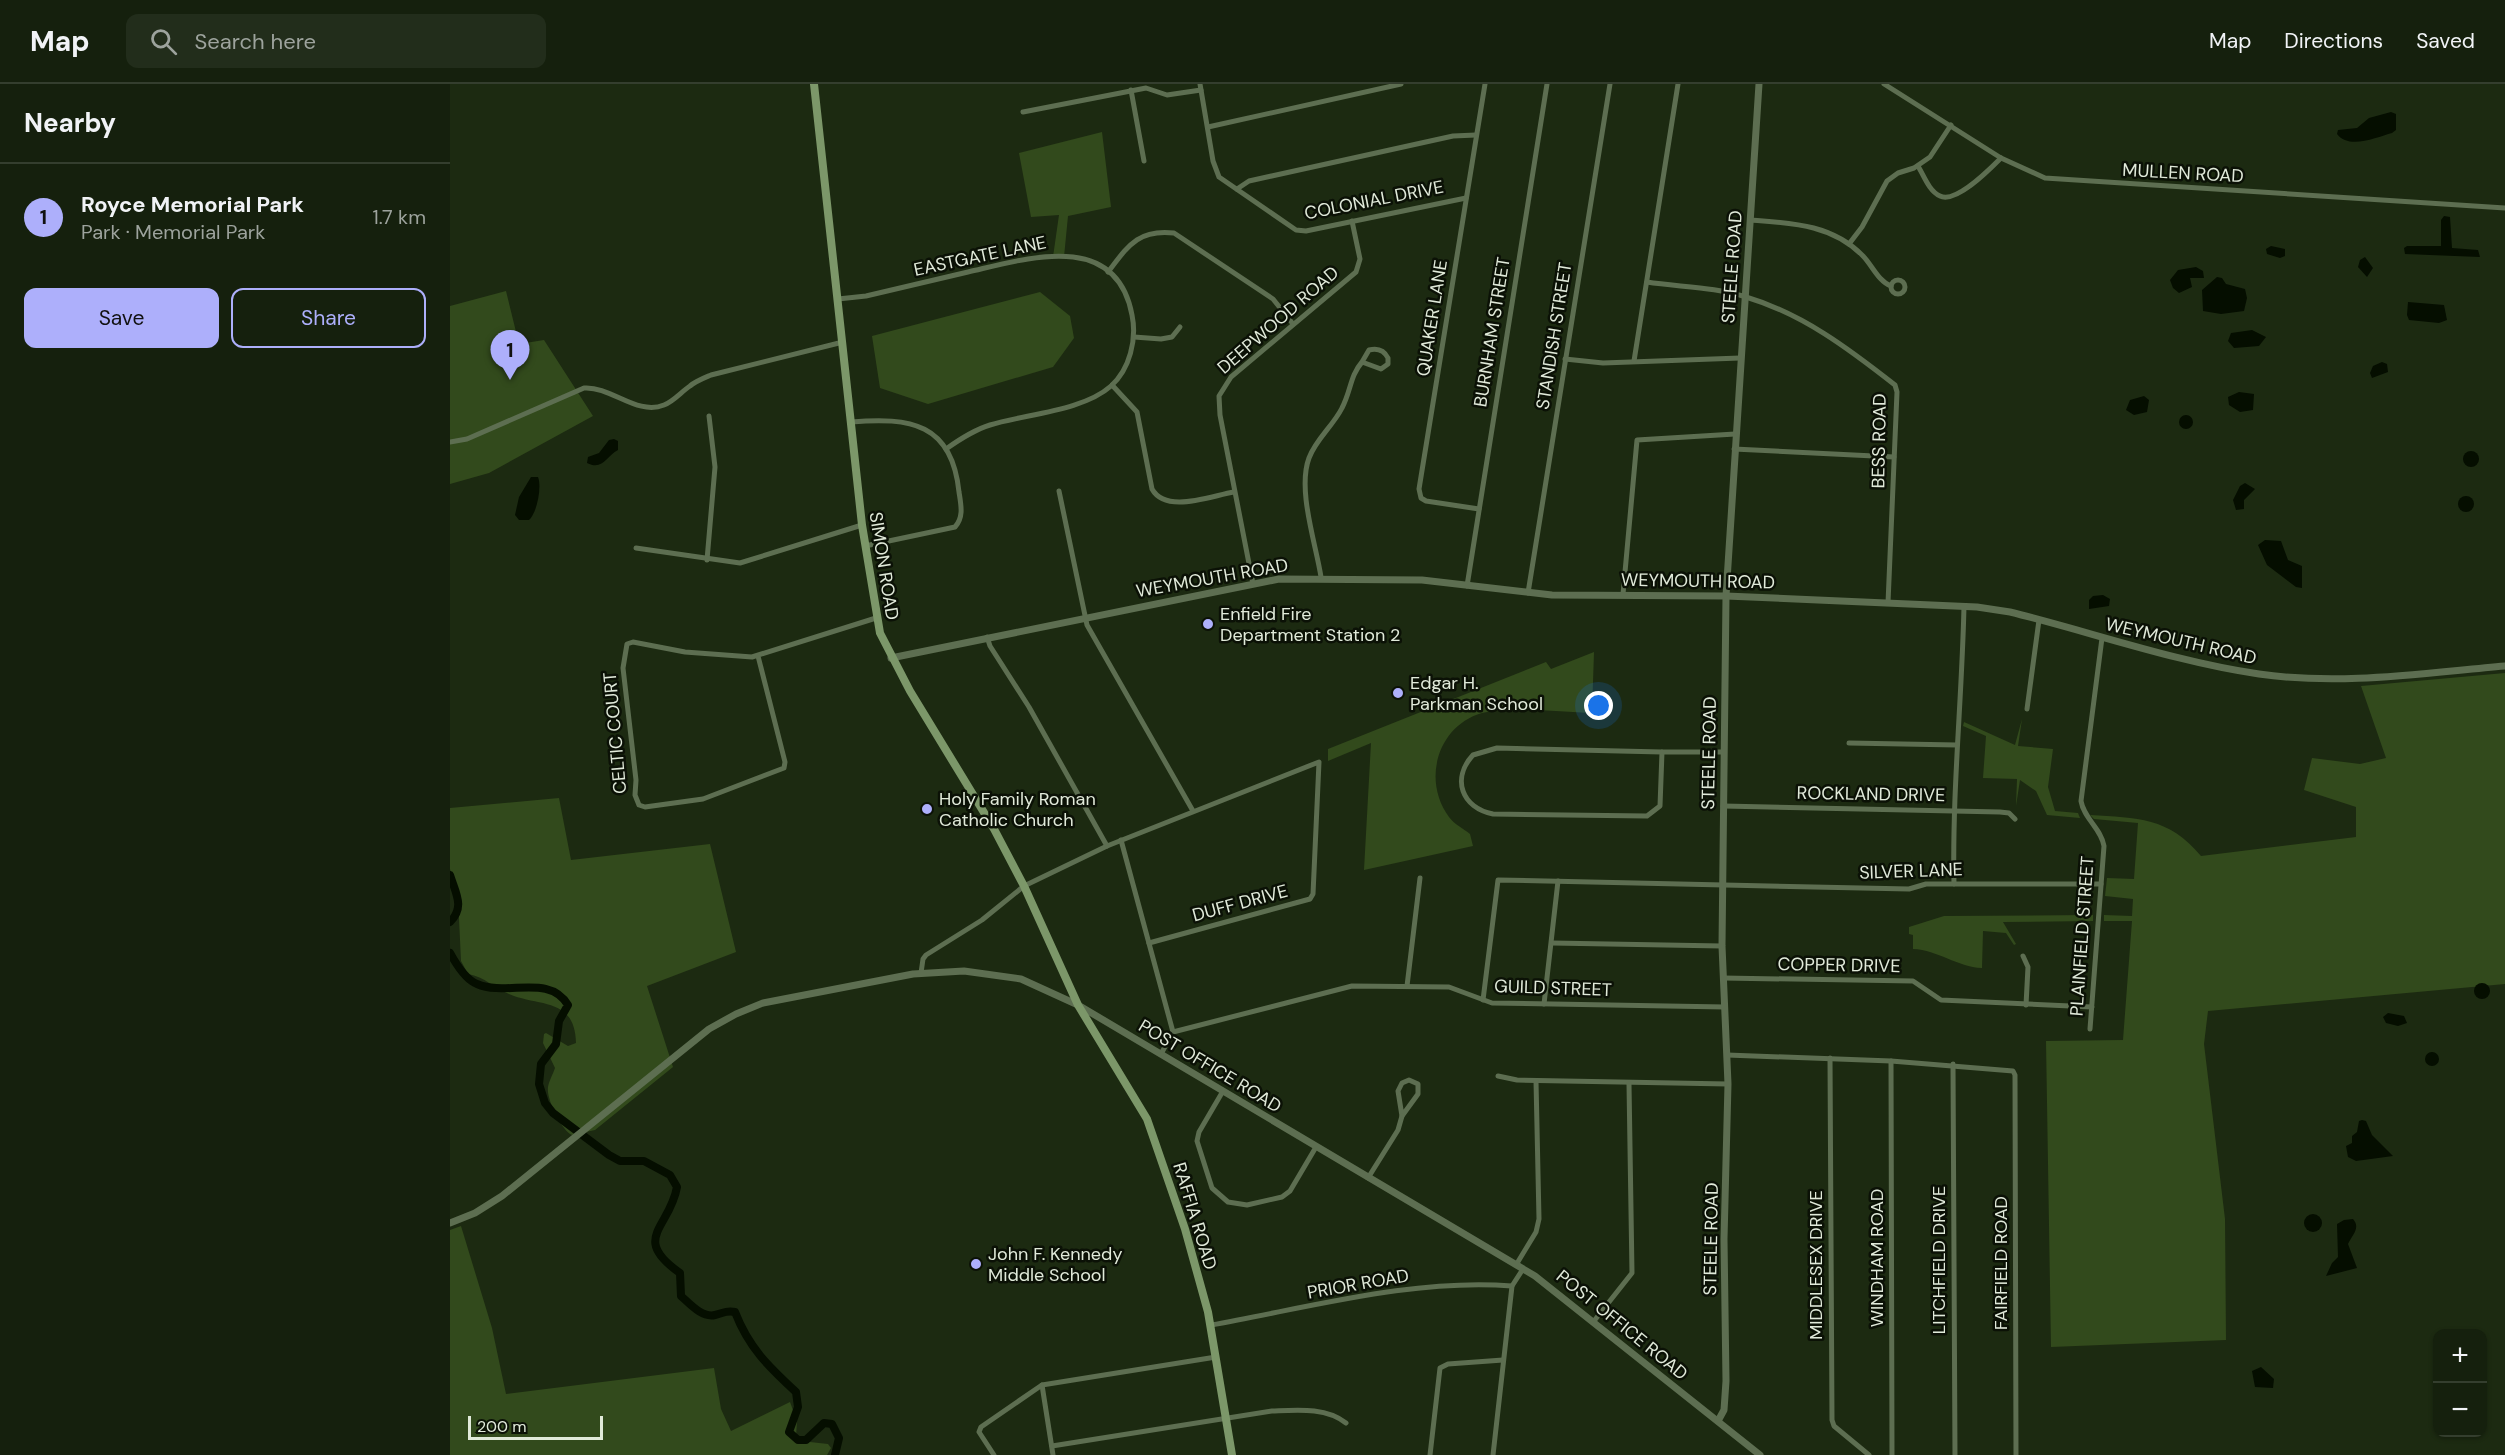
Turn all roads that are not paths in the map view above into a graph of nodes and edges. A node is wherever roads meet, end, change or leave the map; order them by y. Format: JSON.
{"nodes":[{"id":1,"x":814,"y":84,"type":"edge"},
{"id":2,"x":1401,"y":84,"type":"edge"},
{"id":3,"x":1485,"y":84,"type":"edge"},
{"id":4,"x":1547,"y":84,"type":"edge"},
{"id":5,"x":1610,"y":84,"type":"edge"},
{"id":6,"x":1678,"y":84,"type":"edge"},
{"id":7,"x":1759,"y":84,"type":"edge"},
{"id":8,"x":1884,"y":84,"type":"edge"},
{"id":9,"x":1201,"y":87,"type":"edge"},
{"id":10,"x":1131,"y":90,"type":"junction"},
{"id":11,"x":1023,"y":111,"type":"dead end"},
{"id":12,"x":1951,"y":125,"type":"junction"},
{"id":13,"x":1208,"y":127,"type":"junction"},
{"id":14,"x":1476,"y":135,"type":"junction"},
{"id":15,"x":2001,"y":158,"type":"junction"},
{"id":16,"x":1144,"y":161,"type":"dead end"},
{"id":17,"x":1918,"y":166,"type":"junction"},
{"id":18,"x":1237,"y":189,"type":"junction"},
{"id":19,"x":1466,"y":198,"type":"junction"},
{"id":20,"x":2505,"y":207,"type":"edge"},
{"id":21,"x":1750,"y":219,"type":"junction"},
{"id":22,"x":1352,"y":221,"type":"junction"},
{"id":23,"x":1849,"y":244,"type":"junction"},
{"id":24,"x":1108,"y":272,"type":"junction"},
{"id":25,"x":1647,"y":282,"type":"junction"},
{"id":26,"x":1891,"y":286,"type":"dead end"},
{"id":27,"x":1745,"y":296,"type":"junction"},
{"id":28,"x":838,"y":299,"type":"junction"},
{"id":29,"x":1293,"y":324,"type":"junction"},
{"id":30,"x":1180,"y":327,"type":"dead end"},
{"id":31,"x":1134,"y":337,"type":"junction"},
{"id":32,"x":843,"y":342,"type":"junction"},
{"id":33,"x":1740,"y":358,"type":"junction"},
{"id":34,"x":1565,"y":359,"type":"junction"},
{"id":35,"x":1634,"y":361,"type":"junction"},
{"id":36,"x":1362,"y":362,"type":"junction"},
{"id":37,"x":1112,"y":386,"type":"junction"},
{"id":38,"x":709,"y":416,"type":"dead end"},
{"id":39,"x":851,"y":422,"type":"junction"},
{"id":40,"x":1735,"y":435,"type":"junction"},
{"id":41,"x":450,"y":442,"type":"edge"},
{"id":42,"x":946,"y":449,"type":"junction"},
{"id":43,"x":1734,"y":449,"type":"junction"},
{"id":44,"x":1894,"y":457,"type":"junction"},
{"id":45,"x":1059,"y":491,"type":"dead end"},
{"id":46,"x":1234,"y":492,"type":"junction"},
{"id":47,"x":1479,"y":509,"type":"junction"},
{"id":48,"x":862,"y":525,"type":"junction"},
{"id":49,"x":865,"y":546,"type":"junction"},
{"id":50,"x":636,"y":548,"type":"dead end"},
{"id":51,"x":707,"y":560,"type":"junction"},
{"id":52,"x":1320,"y":577,"type":"junction"},
{"id":53,"x":1252,"y":584,"type":"junction"},
{"id":54,"x":1467,"y":586,"type":"junction"},
{"id":55,"x":1528,"y":593,"type":"junction"},
{"id":56,"x":1623,"y":594,"type":"junction"},
{"id":57,"x":1726,"y":596,"type":"junction"},
{"id":58,"x":1888,"y":603,"type":"junction"},
{"id":59,"x":1964,"y":606,"type":"junction"},
{"id":60,"x":876,"y":618,"type":"junction"},
{"id":61,"x":1085,"y":618,"type":"junction"},
{"id":62,"x":2039,"y":620,"type":"junction"},
{"id":63,"x":987,"y":637,"type":"junction"},
{"id":64,"x":2103,"y":638,"type":"junction"},
{"id":65,"x":758,"y":656,"type":"junction"},
{"id":66,"x":891,"y":658,"type":"junction"},
{"id":67,"x":2505,"y":666,"type":"edge"},
{"id":68,"x":2027,"y":709,"type":"dead end"},
{"id":69,"x":1850,"y":743,"type":"dead end"},
{"id":70,"x":1957,"y":746,"type":"junction"},
{"id":71,"x":1662,"y":752,"type":"junction"},
{"id":72,"x":1724,"y":752,"type":"junction"},
{"id":73,"x":1723,"y":806,"type":"junction"},
{"id":74,"x":1193,"y":811,"type":"junction"},
{"id":75,"x":1956,"y":811,"type":"junction"},
{"id":76,"x":2014,"y":819,"type":"dead end"},
{"id":77,"x":1121,"y":840,"type":"junction"},
{"id":78,"x":1107,"y":846,"type":"junction"},
{"id":79,"x":1420,"y":878,"type":"dead end"},
{"id":80,"x":1558,"y":881,"type":"junction"},
{"id":81,"x":1722,"y":884,"type":"junction"},
{"id":82,"x":1954,"y":884,"type":"junction"},
{"id":83,"x":2101,"y":884,"type":"junction"},
{"id":84,"x":1024,"y":886,"type":"junction"},
{"id":85,"x":1149,"y":943,"type":"junction"},
{"id":86,"x":1552,"y":943,"type":"junction"},
{"id":87,"x":1722,"y":946,"type":"junction"},
{"id":88,"x":2023,"y":956,"type":"dead end"},
{"id":89,"x":921,"y":973,"type":"junction"},
{"id":90,"x":1724,"y":978,"type":"junction"},
{"id":91,"x":1407,"y":986,"type":"junction"},
{"id":92,"x":1483,"y":1000,"type":"junction"},
{"id":93,"x":1544,"y":1004,"type":"junction"},
{"id":94,"x":1078,"y":1005,"type":"junction"},
{"id":95,"x":2026,"y":1005,"type":"junction"},
{"id":96,"x":1725,"y":1007,"type":"junction"},
{"id":97,"x":2092,"y":1007,"type":"junction"},
{"id":98,"x":2090,"y":1029,"type":"dead end"},
{"id":99,"x":1173,"y":1032,"type":"junction"},
{"id":100,"x":1161,"y":1054,"type":"junction"},
{"id":101,"x":1727,"y":1055,"type":"junction"},
{"id":102,"x":1830,"y":1058,"type":"junction"},
{"id":103,"x":1891,"y":1060,"type":"junction"},
{"id":104,"x":1953,"y":1064,"type":"junction"},
{"id":105,"x":1498,"y":1076,"type":"dead end"},
{"id":106,"x":1536,"y":1081,"type":"junction"},
{"id":107,"x":1629,"y":1084,"type":"junction"},
{"id":108,"x":1728,"y":1084,"type":"junction"},
{"id":109,"x":1223,"y":1091,"type":"junction"},
{"id":110,"x":1402,"y":1116,"type":"junction"},
{"id":111,"x":1316,"y":1147,"type":"junction"},
{"id":112,"x":1368,"y":1178,"type":"junction"},
{"id":113,"x":450,"y":1223,"type":"edge"},
{"id":114,"x":1519,"y":1267,"type":"junction"},
{"id":115,"x":1512,"y":1286,"type":"junction"},
{"id":116,"x":1594,"y":1321,"type":"junction"},
{"id":117,"x":1211,"y":1325,"type":"junction"},
{"id":118,"x":1216,"y":1356,"type":"junction"},
{"id":119,"x":1503,"y":1360,"type":"junction"},
{"id":120,"x":1042,"y":1385,"type":"junction"},
{"id":121,"x":1226,"y":1416,"type":"junction"},
{"id":122,"x":1718,"y":1421,"type":"junction"},
{"id":123,"x":1346,"y":1423,"type":"dead end"},
{"id":124,"x":1052,"y":1446,"type":"junction"},
{"id":125,"x":994,"y":1455,"type":"edge"},
{"id":126,"x":1053,"y":1455,"type":"edge"},
{"id":127,"x":1232,"y":1455,"type":"edge"},
{"id":128,"x":1430,"y":1455,"type":"edge"},
{"id":129,"x":1493,"y":1455,"type":"edge"},
{"id":130,"x":1760,"y":1455,"type":"edge"},
{"id":131,"x":1869,"y":1455,"type":"edge"},
{"id":132,"x":1892,"y":1455,"type":"edge"},
{"id":133,"x":1954,"y":1455,"type":"edge"},
{"id":134,"x":2016,"y":1455,"type":"edge"}],
"edges":[{"from":1,"to":28,"type":"main road","name":"SIMON ROAD"},
{"from":2,"to":13,"type":"street"},
{"from":3,"to":14,"type":"street","name":"QUAKER LANE"},
{"from":4,"to":47,"type":"street","name":"BURNHAM STREET"},
{"from":5,"to":34,"type":"street","name":"STANDISH STREET"},
{"from":6,"to":25,"type":"street"},
{"from":7,"to":21,"type":"street","name":"STEELE ROAD"},
{"from":8,"to":12,"type":"street","name":"MULLEN ROAD"},
{"from":9,"to":10,"type":"street"},
{"from":9,"to":13,"type":"street","name":"COLONIAL DRIVE"},
{"from":10,"to":11,"type":"street"},
{"from":10,"to":16,"type":"street"},
{"from":12,"to":15,"type":"street","name":"MULLEN ROAD"},
{"from":12,"to":17,"type":"street"},
{"from":13,"to":18,"type":"street","name":"COLONIAL DRIVE"},
{"from":14,"to":18,"type":"street"},
{"from":14,"to":19,"type":"street","name":"QUAKER LANE"},
{"from":15,"to":17,"type":"street"},
{"from":15,"to":20,"type":"street","name":"MULLEN ROAD"},
{"from":17,"to":23,"type":"street"},
{"from":18,"to":22,"type":"street","name":"COLONIAL DRIVE"},
{"from":19,"to":22,"type":"street","name":"COLONIAL DRIVE"},
{"from":19,"to":47,"type":"street","name":"QUAKER LANE"},
{"from":21,"to":23,"type":"street"},
{"from":21,"to":27,"type":"street","name":"STEELE ROAD"},
{"from":22,"to":29,"type":"street","name":"DEEPWOOD ROAD"},
{"from":23,"to":26,"type":"street"},
{"from":24,"to":28,"type":"street","name":"EASTGATE LANE"},
{"from":24,"to":29,"type":"street"},
{"from":24,"to":31,"type":"street","name":"EASTGATE LANE"},
{"from":25,"to":27,"type":"street"},
{"from":25,"to":35,"type":"street"},
{"from":27,"to":33,"type":"street","name":"STEELE ROAD"},
{"from":27,"to":44,"type":"street","name":"BESS ROAD"},
{"from":28,"to":32,"type":"main road","name":"SIMON ROAD"},
{"from":29,"to":46,"type":"street","name":"DEEPWOOD ROAD"},
{"from":30,"to":31,"type":"street"},
{"from":31,"to":37,"type":"street","name":"EASTGATE LANE"},
{"from":32,"to":39,"type":"main road","name":"SIMON ROAD"},
{"from":32,"to":41,"type":"street"},
{"from":33,"to":35,"type":"street"},
{"from":33,"to":40,"type":"street","name":"STEELE ROAD"},
{"from":34,"to":35,"type":"street"},
{"from":34,"to":55,"type":"street","name":"STANDISH STREET"},
{"from":36,"to":36,"type":"street"},
{"from":36,"to":52,"type":"street"},
{"from":37,"to":42,"type":"street"},
{"from":37,"to":46,"type":"street"},
{"from":38,"to":51,"type":"street"},
{"from":39,"to":42,"type":"street"},
{"from":39,"to":48,"type":"main road","name":"SIMON ROAD"},
{"from":40,"to":43,"type":"street","name":"STEELE ROAD"},
{"from":40,"to":56,"type":"street"},
{"from":42,"to":49,"type":"street"},
{"from":43,"to":44,"type":"street"},
{"from":43,"to":57,"type":"street","name":"STEELE ROAD"},
{"from":44,"to":58,"type":"street","name":"BESS ROAD"},
{"from":45,"to":61,"type":"street"},
{"from":46,"to":53,"type":"street","name":"DEEPWOOD ROAD"},
{"from":47,"to":54,"type":"street","name":"BURNHAM STREET"},
{"from":48,"to":49,"type":"main road","name":"SIMON ROAD"},
{"from":48,"to":51,"type":"street"},
{"from":49,"to":60,"type":"main road","name":"SIMON ROAD"},
{"from":50,"to":51,"type":"street"},
{"from":52,"to":53,"type":"street","name":"WEYMOUTH ROAD"},
{"from":52,"to":54,"type":"street","name":"WEYMOUTH ROAD"},
{"from":53,"to":61,"type":"street","name":"WEYMOUTH ROAD"},
{"from":54,"to":55,"type":"street","name":"WEYMOUTH ROAD"},
{"from":55,"to":56,"type":"street","name":"WEYMOUTH ROAD"},
{"from":56,"to":57,"type":"street","name":"WEYMOUTH ROAD"},
{"from":57,"to":58,"type":"street","name":"WEYMOUTH ROAD"},
{"from":57,"to":72,"type":"street","name":"STEELE ROAD"},
{"from":58,"to":59,"type":"street","name":"WEYMOUTH ROAD"},
{"from":59,"to":62,"type":"street","name":"WEYMOUTH ROAD"},
{"from":59,"to":70,"type":"street"},
{"from":60,"to":65,"type":"street"},
{"from":60,"to":66,"type":"main road","name":"SIMON ROAD"},
{"from":61,"to":63,"type":"street","name":"WEYMOUTH ROAD"},
{"from":61,"to":74,"type":"street"},
{"from":62,"to":64,"type":"street","name":"WEYMOUTH ROAD"},
{"from":62,"to":68,"type":"street"},
{"from":63,"to":66,"type":"street","name":"WEYMOUTH ROAD"},
{"from":63,"to":78,"type":"street"},
{"from":64,"to":67,"type":"street","name":"WEYMOUTH ROAD"},
{"from":64,"to":83,"type":"street","name":"PLAINFIELD STREET"},
{"from":65,"to":65,"type":"street","name":"CELTIC COURT"},
{"from":66,"to":84,"type":"main road","name":"SIMON ROAD"},
{"from":69,"to":70,"type":"street"},
{"from":70,"to":75,"type":"street"},
{"from":71,"to":71,"type":"street"},
{"from":71,"to":72,"type":"street"},
{"from":72,"to":73,"type":"street","name":"STEELE ROAD"},
{"from":73,"to":75,"type":"street","name":"ROCKLAND DRIVE"},
{"from":73,"to":81,"type":"street","name":"STEELE ROAD"},
{"from":74,"to":77,"type":"street"},
{"from":74,"to":85,"type":"street","name":"DUFF DRIVE"},
{"from":75,"to":76,"type":"street","name":"ROCKLAND DRIVE"},
{"from":75,"to":82,"type":"street"},
{"from":77,"to":78,"type":"street"},
{"from":77,"to":85,"type":"street"},
{"from":78,"to":84,"type":"street"},
{"from":79,"to":91,"type":"street"},
{"from":80,"to":81,"type":"street","name":"SILVER LANE"},
{"from":80,"to":86,"type":"street"},
{"from":80,"to":92,"type":"street","name":"SILVER LANE"},
{"from":81,"to":82,"type":"street","name":"SILVER LANE"},
{"from":81,"to":87,"type":"street","name":"STEELE ROAD"},
{"from":82,"to":83,"type":"street","name":"SILVER LANE"},
{"from":83,"to":97,"type":"street","name":"PLAINFIELD STREET"},
{"from":84,"to":89,"type":"street"},
{"from":84,"to":94,"type":"main road","name":"SIMON ROAD"},
{"from":85,"to":99,"type":"street"},
{"from":86,"to":87,"type":"street"},
{"from":86,"to":93,"type":"street"},
{"from":87,"to":90,"type":"street","name":"STEELE ROAD"},
{"from":88,"to":95,"type":"street"},
{"from":89,"to":94,"type":"street","name":"POST OFFICE ROAD"},
{"from":89,"to":113,"type":"street","name":"POST OFFICE ROAD"},
{"from":90,"to":95,"type":"street","name":"COPPER DRIVE"},
{"from":90,"to":96,"type":"street","name":"STEELE ROAD"},
{"from":91,"to":92,"type":"street","name":"GUILD STREET"},
{"from":91,"to":99,"type":"street","name":"GUILD STREET"},
{"from":92,"to":93,"type":"street","name":"GUILD STREET"},
{"from":93,"to":96,"type":"street","name":"GUILD STREET"},
{"from":94,"to":100,"type":"street","name":"POST OFFICE ROAD"},
{"from":94,"to":117,"type":"main road","name":"RAFFIA ROAD"},
{"from":95,"to":97,"type":"street","name":"COPPER DRIVE"},
{"from":96,"to":101,"type":"street","name":"STEELE ROAD"},
{"from":97,"to":98,"type":"street","name":"PLAINFIELD STREET"},
{"from":99,"to":100,"type":"street"},
{"from":100,"to":109,"type":"street","name":"POST OFFICE ROAD"},
{"from":101,"to":102,"type":"street"},
{"from":101,"to":108,"type":"street","name":"STEELE ROAD"},
{"from":102,"to":103,"type":"street"},
{"from":102,"to":131,"type":"street","name":"MIDDLESEX DRIVE"},
{"from":103,"to":104,"type":"street"},
{"from":103,"to":132,"type":"street","name":"WINDHAM ROAD"},
{"from":104,"to":133,"type":"street","name":"LITCHFIELD DRIVE"},
{"from":104,"to":134,"type":"street","name":"FAIRFIELD ROAD"},
{"from":105,"to":106,"type":"street"},
{"from":106,"to":107,"type":"street"},
{"from":106,"to":114,"type":"street"},
{"from":107,"to":108,"type":"street"},
{"from":107,"to":116,"type":"street"},
{"from":108,"to":122,"type":"street","name":"STEELE ROAD"},
{"from":109,"to":111,"type":"street","name":"POST OFFICE ROAD"},
{"from":109,"to":111,"type":"street"},
{"from":110,"to":110,"type":"street"},
{"from":110,"to":112,"type":"street"},
{"from":111,"to":112,"type":"street","name":"POST OFFICE ROAD"},
{"from":112,"to":114,"type":"street","name":"POST OFFICE ROAD"},
{"from":114,"to":115,"type":"street"},
{"from":114,"to":116,"type":"street","name":"POST OFFICE ROAD"},
{"from":115,"to":117,"type":"street","name":"PRIOR ROAD"},
{"from":115,"to":119,"type":"street"},
{"from":116,"to":122,"type":"street","name":"POST OFFICE ROAD"},
{"from":117,"to":118,"type":"main road","name":"RAFFIA ROAD"},
{"from":118,"to":120,"type":"street"},
{"from":118,"to":121,"type":"main road","name":"RAFFIA ROAD"},
{"from":119,"to":128,"type":"street"},
{"from":119,"to":129,"type":"street"},
{"from":120,"to":124,"type":"street"},
{"from":120,"to":125,"type":"street"},
{"from":121,"to":123,"type":"street"},
{"from":121,"to":124,"type":"street"},
{"from":121,"to":127,"type":"main road","name":"RAFFIA ROAD"},
{"from":122,"to":130,"type":"street","name":"POST OFFICE ROAD"},
{"from":124,"to":126,"type":"street"}]}
